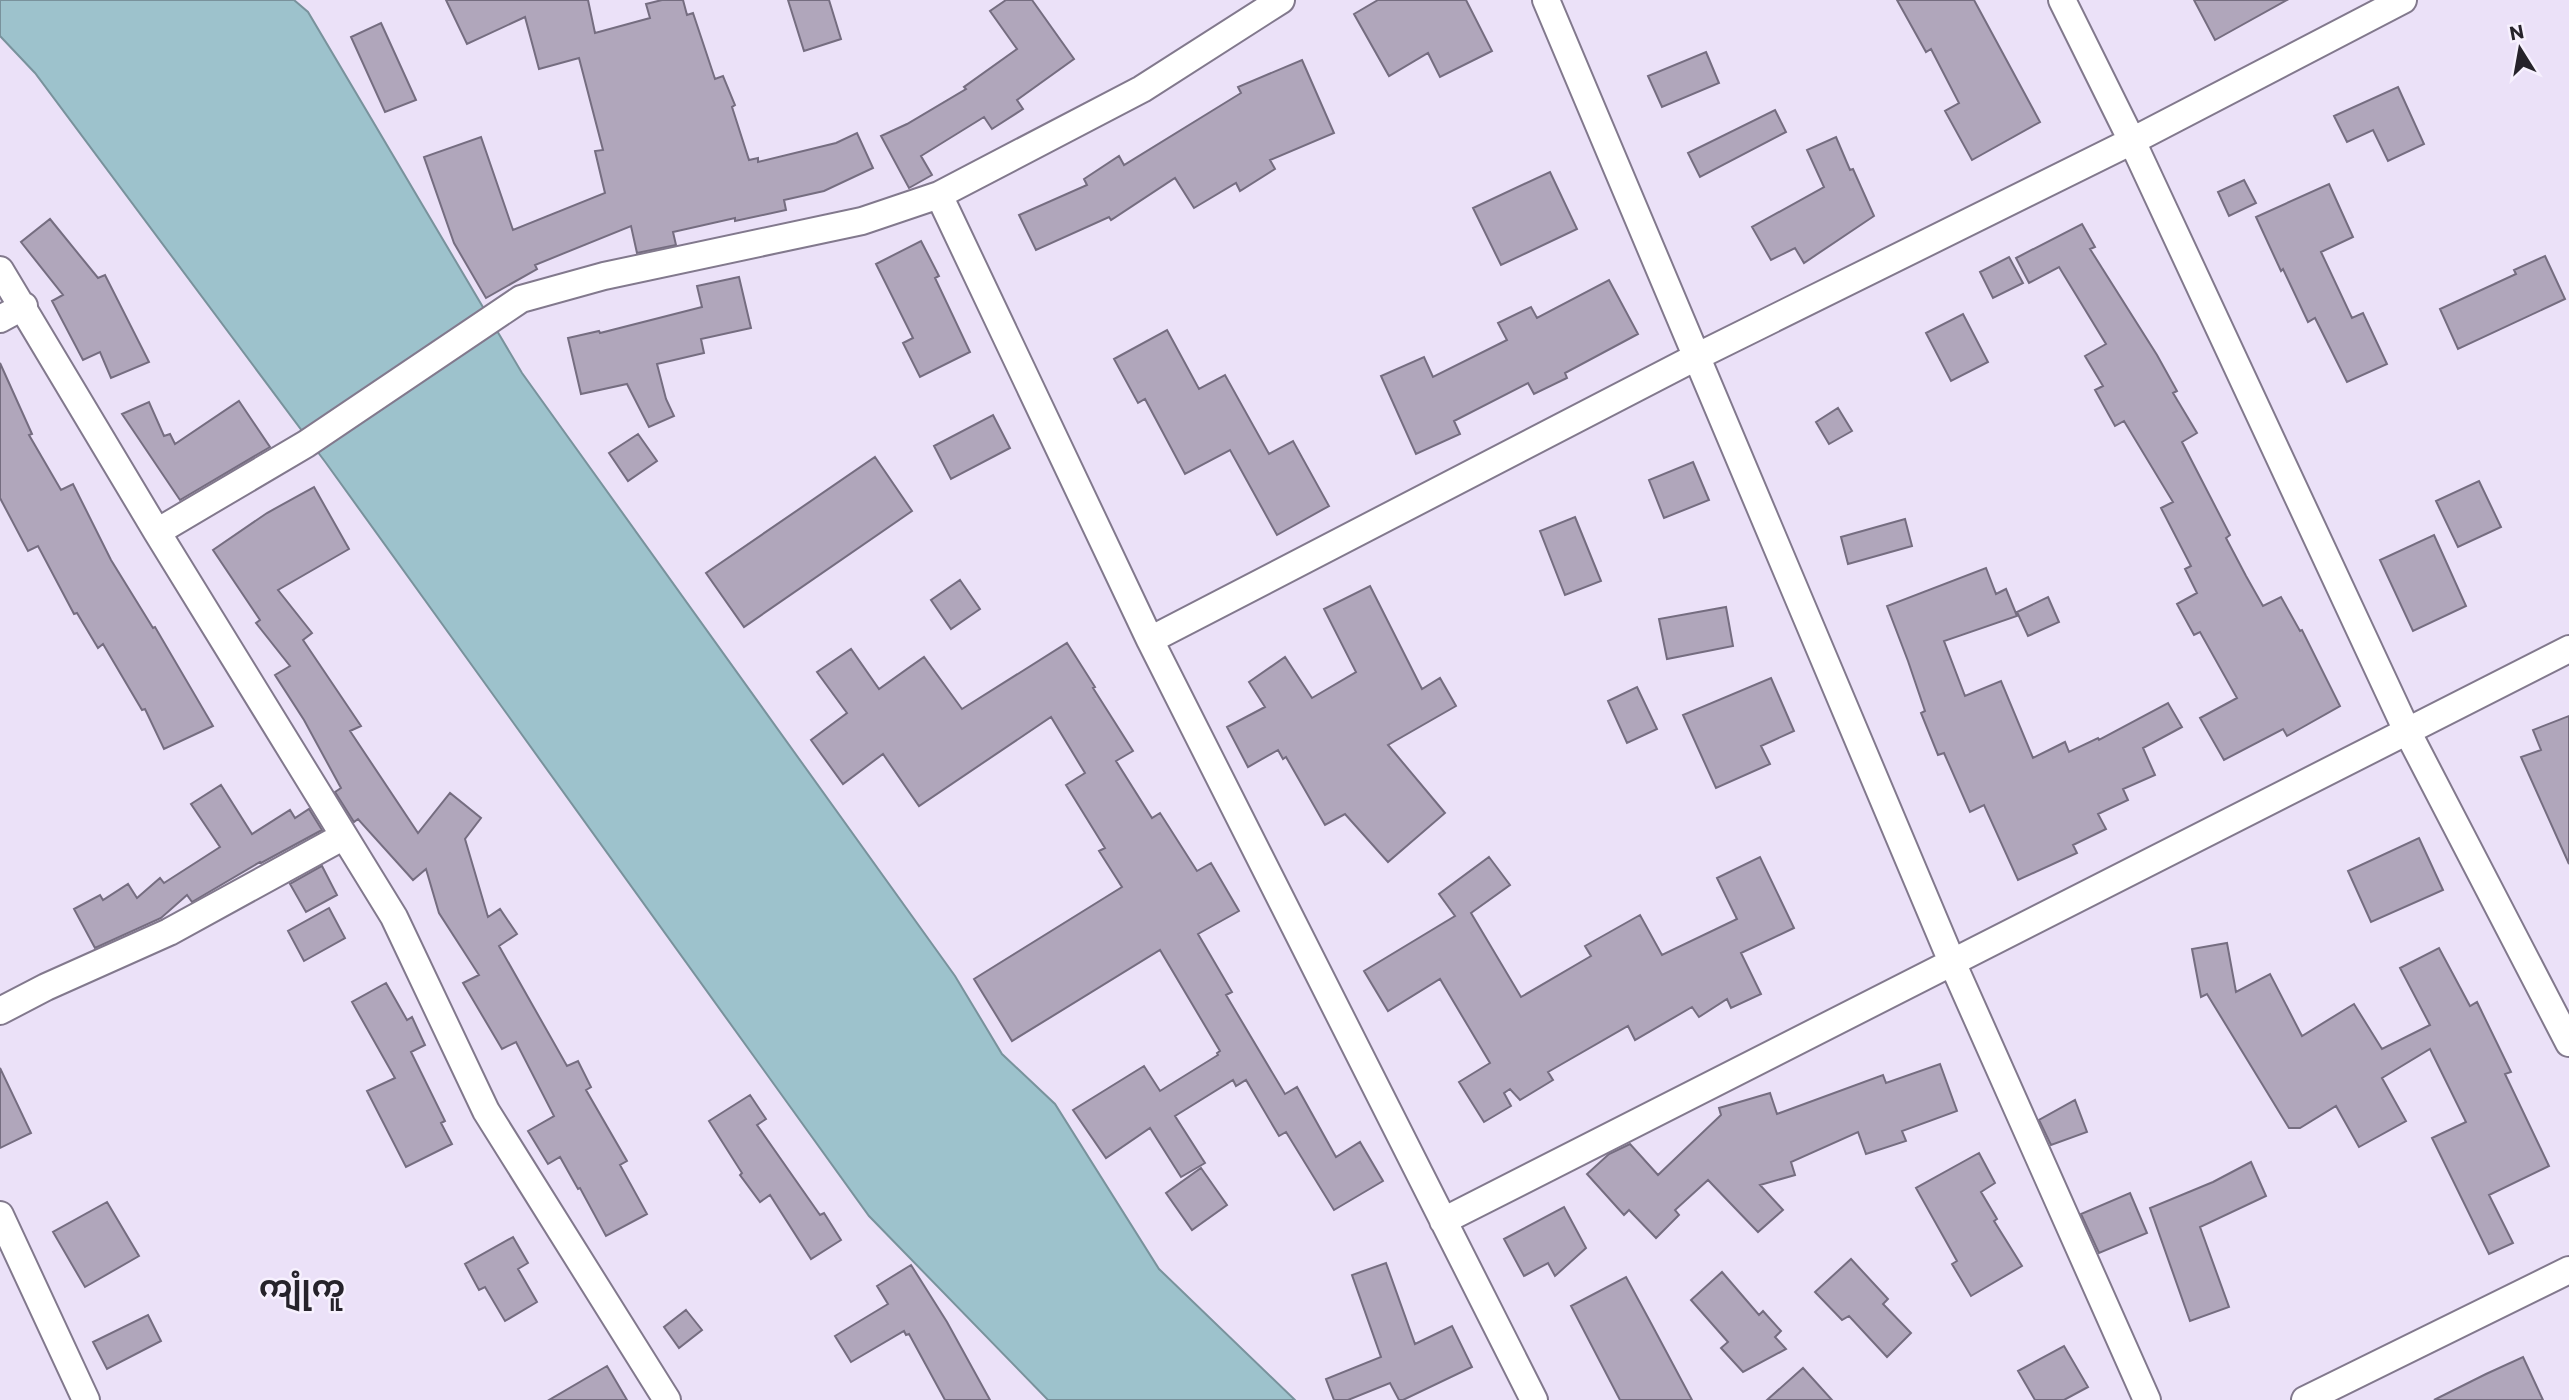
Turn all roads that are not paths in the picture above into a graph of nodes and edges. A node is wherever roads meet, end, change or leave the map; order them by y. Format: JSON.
{"nodes":[{"id":1,"x":1281,"y":0,"type":"edge"},
{"id":2,"x":1546,"y":0,"type":"edge"},
{"id":3,"x":2062,"y":0,"type":"edge"},
{"id":4,"x":2403,"y":0,"type":"edge"},
{"id":5,"x":2132,"y":141,"type":"junction"},
{"id":6,"x":939,"y":195,"type":"junction"},
{"id":7,"x":0,"y":270,"type":"edge"},
{"id":8,"x":24,"y":306,"type":"junction"},
{"id":9,"x":0,"y":319,"type":"edge"},
{"id":10,"x":1698,"y":356,"type":"junction"},
{"id":11,"x":157,"y":532,"type":"junction"},
{"id":12,"x":1150,"y":640,"type":"junction"},
{"id":13,"x":2569,"y":649,"type":"edge"},
{"id":14,"x":2407,"y":731,"type":"junction"},
{"id":15,"x":344,"y":836,"type":"junction"},
{"id":16,"x":1952,"y":962,"type":"junction"},
{"id":17,"x":0,"y":1011,"type":"edge"},
{"id":18,"x":2569,"y":1043,"type":"edge"},
{"id":19,"x":0,"y":1215,"type":"edge"},
{"id":20,"x":1443,"y":1221,"type":"junction"},
{"id":21,"x":2569,"y":1270,"type":"edge"},
{"id":22,"x":86,"y":1400,"type":"edge"},
{"id":23,"x":667,"y":1400,"type":"edge"},
{"id":24,"x":1534,"y":1400,"type":"edge"},
{"id":25,"x":2147,"y":1400,"type":"edge"},
{"id":26,"x":2305,"y":1400,"type":"edge"}],
"edges":[{"from":1,"to":6,"type":"street"},
{"from":2,"to":10,"type":"street"},
{"from":3,"to":5,"type":"street"},
{"from":4,"to":5,"type":"street"},
{"from":5,"to":10,"type":"street"},
{"from":5,"to":14,"type":"street"},
{"from":6,"to":11,"type":"street"},
{"from":6,"to":12,"type":"street"},
{"from":7,"to":8,"type":"street"},
{"from":8,"to":9,"type":"street"},
{"from":8,"to":11,"type":"street"},
{"from":10,"to":12,"type":"street"},
{"from":10,"to":16,"type":"street"},
{"from":11,"to":15,"type":"street"},
{"from":12,"to":20,"type":"street"},
{"from":13,"to":14,"type":"street"},
{"from":14,"to":16,"type":"street"},
{"from":14,"to":18,"type":"street"},
{"from":15,"to":17,"type":"street"},
{"from":15,"to":23,"type":"street"},
{"from":16,"to":20,"type":"street"},
{"from":16,"to":25,"type":"street"},
{"from":19,"to":22,"type":"street"},
{"from":20,"to":24,"type":"street"},
{"from":21,"to":26,"type":"street"}]}
